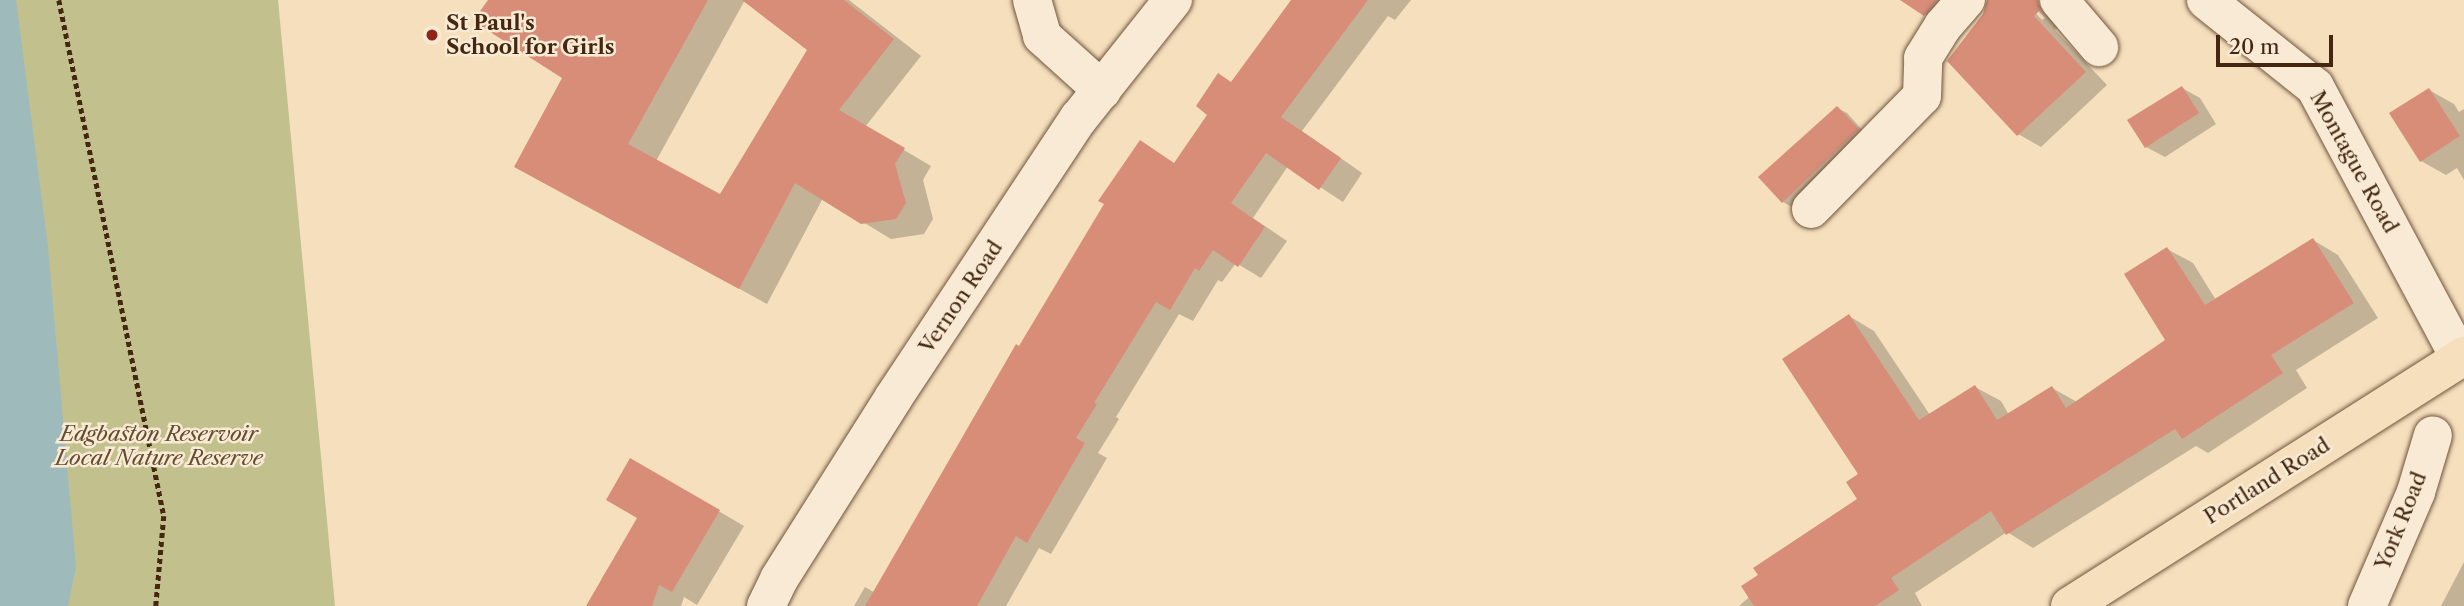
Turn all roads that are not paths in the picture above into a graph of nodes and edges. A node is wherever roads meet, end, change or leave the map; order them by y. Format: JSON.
{"nodes":[{"id":1,"x":1032,"y":0,"type":"edge"},
{"id":2,"x":1173,"y":0,"type":"edge"},
{"id":3,"x":1966,"y":0,"type":"edge"},
{"id":4,"x":2059,"y":0,"type":"edge"},
{"id":5,"x":2206,"y":0,"type":"edge"},
{"id":6,"x":2099,"y":47,"type":"dead end"},
{"id":7,"x":1102,"y":90,"type":"junction"},
{"id":8,"x":1811,"y":209,"type":"dead end"},
{"id":9,"x":2462,"y":357,"type":"edge"},
{"id":10,"x":2433,"y":435,"type":"dead end"},
{"id":11,"x":766,"y":606,"type":"edge"},
{"id":12,"x":2070,"y":606,"type":"edge"},
{"id":13,"x":2367,"y":606,"type":"edge"}],
"edges":[{"from":1,"to":7,"type":"street"},
{"from":2,"to":7,"type":"street","name":"Vernon Road"},
{"from":3,"to":8,"type":"street"},
{"from":4,"to":6,"type":"street"},
{"from":5,"to":9,"type":"street","name":"Montague Road"},
{"from":7,"to":11,"type":"street","name":"Vernon Road"},
{"from":9,"to":12,"type":"main road","name":"Portland Road"},
{"from":10,"to":13,"type":"street","name":"York Road"}]}
